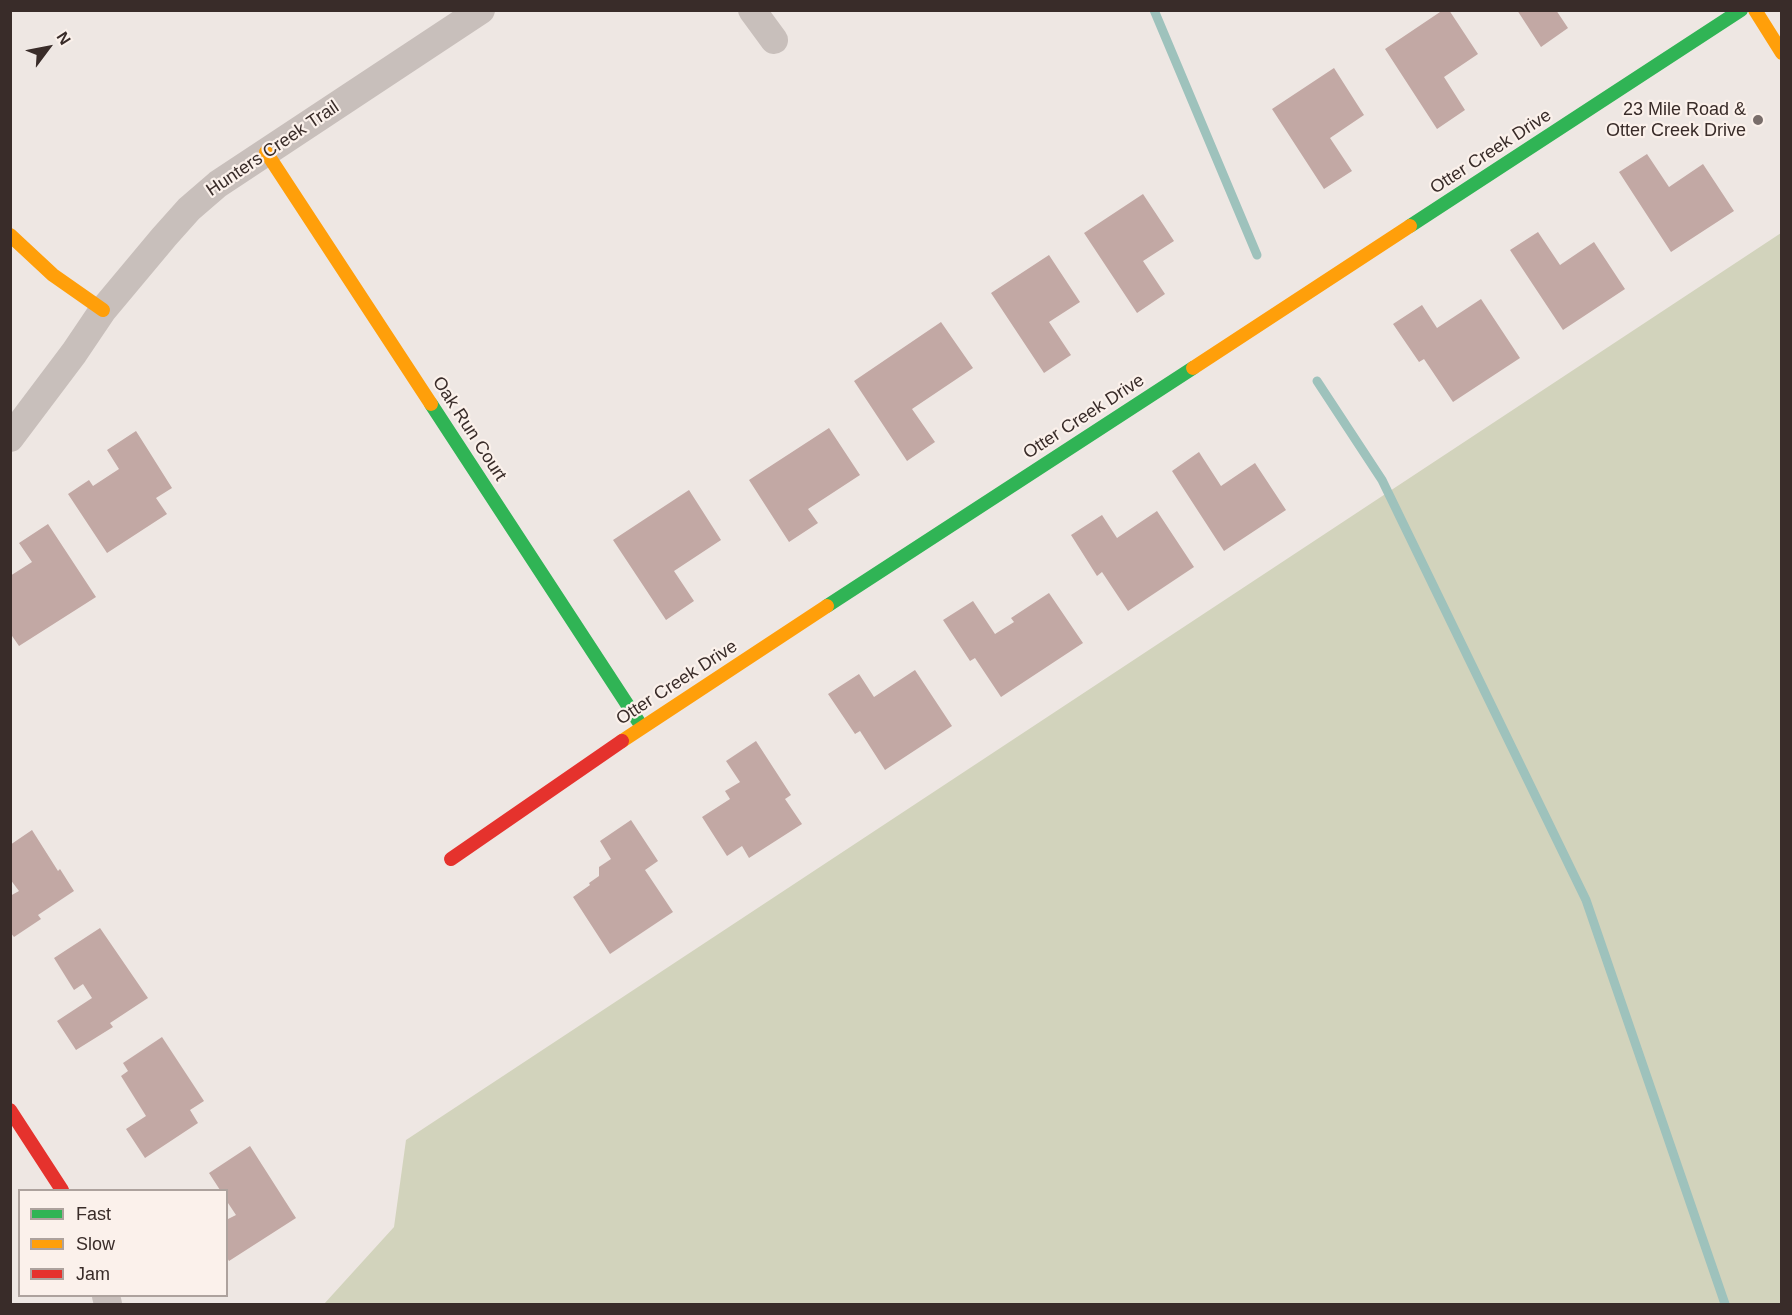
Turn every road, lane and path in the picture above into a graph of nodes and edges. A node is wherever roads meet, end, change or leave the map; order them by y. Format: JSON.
{"nodes":[{"id":1,"x":481,"y":10,"type":"edge"},
{"id":2,"x":752,"y":10,"type":"edge"},
{"id":3,"x":1741,"y":10,"type":"edge"},
{"id":4,"x":1755,"y":10,"type":"edge"},
{"id":5,"x":774,"y":40,"type":"dead end"},
{"id":6,"x":1780,"y":47,"type":"edge"},
{"id":7,"x":266,"y":152,"type":"junction"},
{"id":8,"x":10,"y":235,"type":"edge"},
{"id":9,"x":103,"y":310,"type":"junction"},
{"id":10,"x":10,"y":438,"type":"edge"},
{"id":11,"x":642,"y":727,"type":"junction"},
{"id":12,"x":451,"y":859,"type":"dead end"},
{"id":13,"x":10,"y":1110,"type":"edge"},
{"id":14,"x":61,"y":1189,"type":"edge"}],
"edges":[{"from":1,"to":7,"type":"street","name":"Hunters Creek Trail"},
{"from":2,"to":5,"type":"street"},
{"from":3,"to":11,"type":"street","name":"Otter Creek Drive"},
{"from":4,"to":6,"type":"street"},
{"from":7,"to":9,"type":"street","name":"Hunters Creek Trail"},
{"from":7,"to":11,"type":"street","name":"Oak Run Court"},
{"from":8,"to":9,"type":"street"},
{"from":9,"to":10,"type":"street","name":"Hunters Creek Trail"},
{"from":11,"to":12,"type":"street","name":"Otter Creek Drive"},
{"from":13,"to":14,"type":"street"}]}
